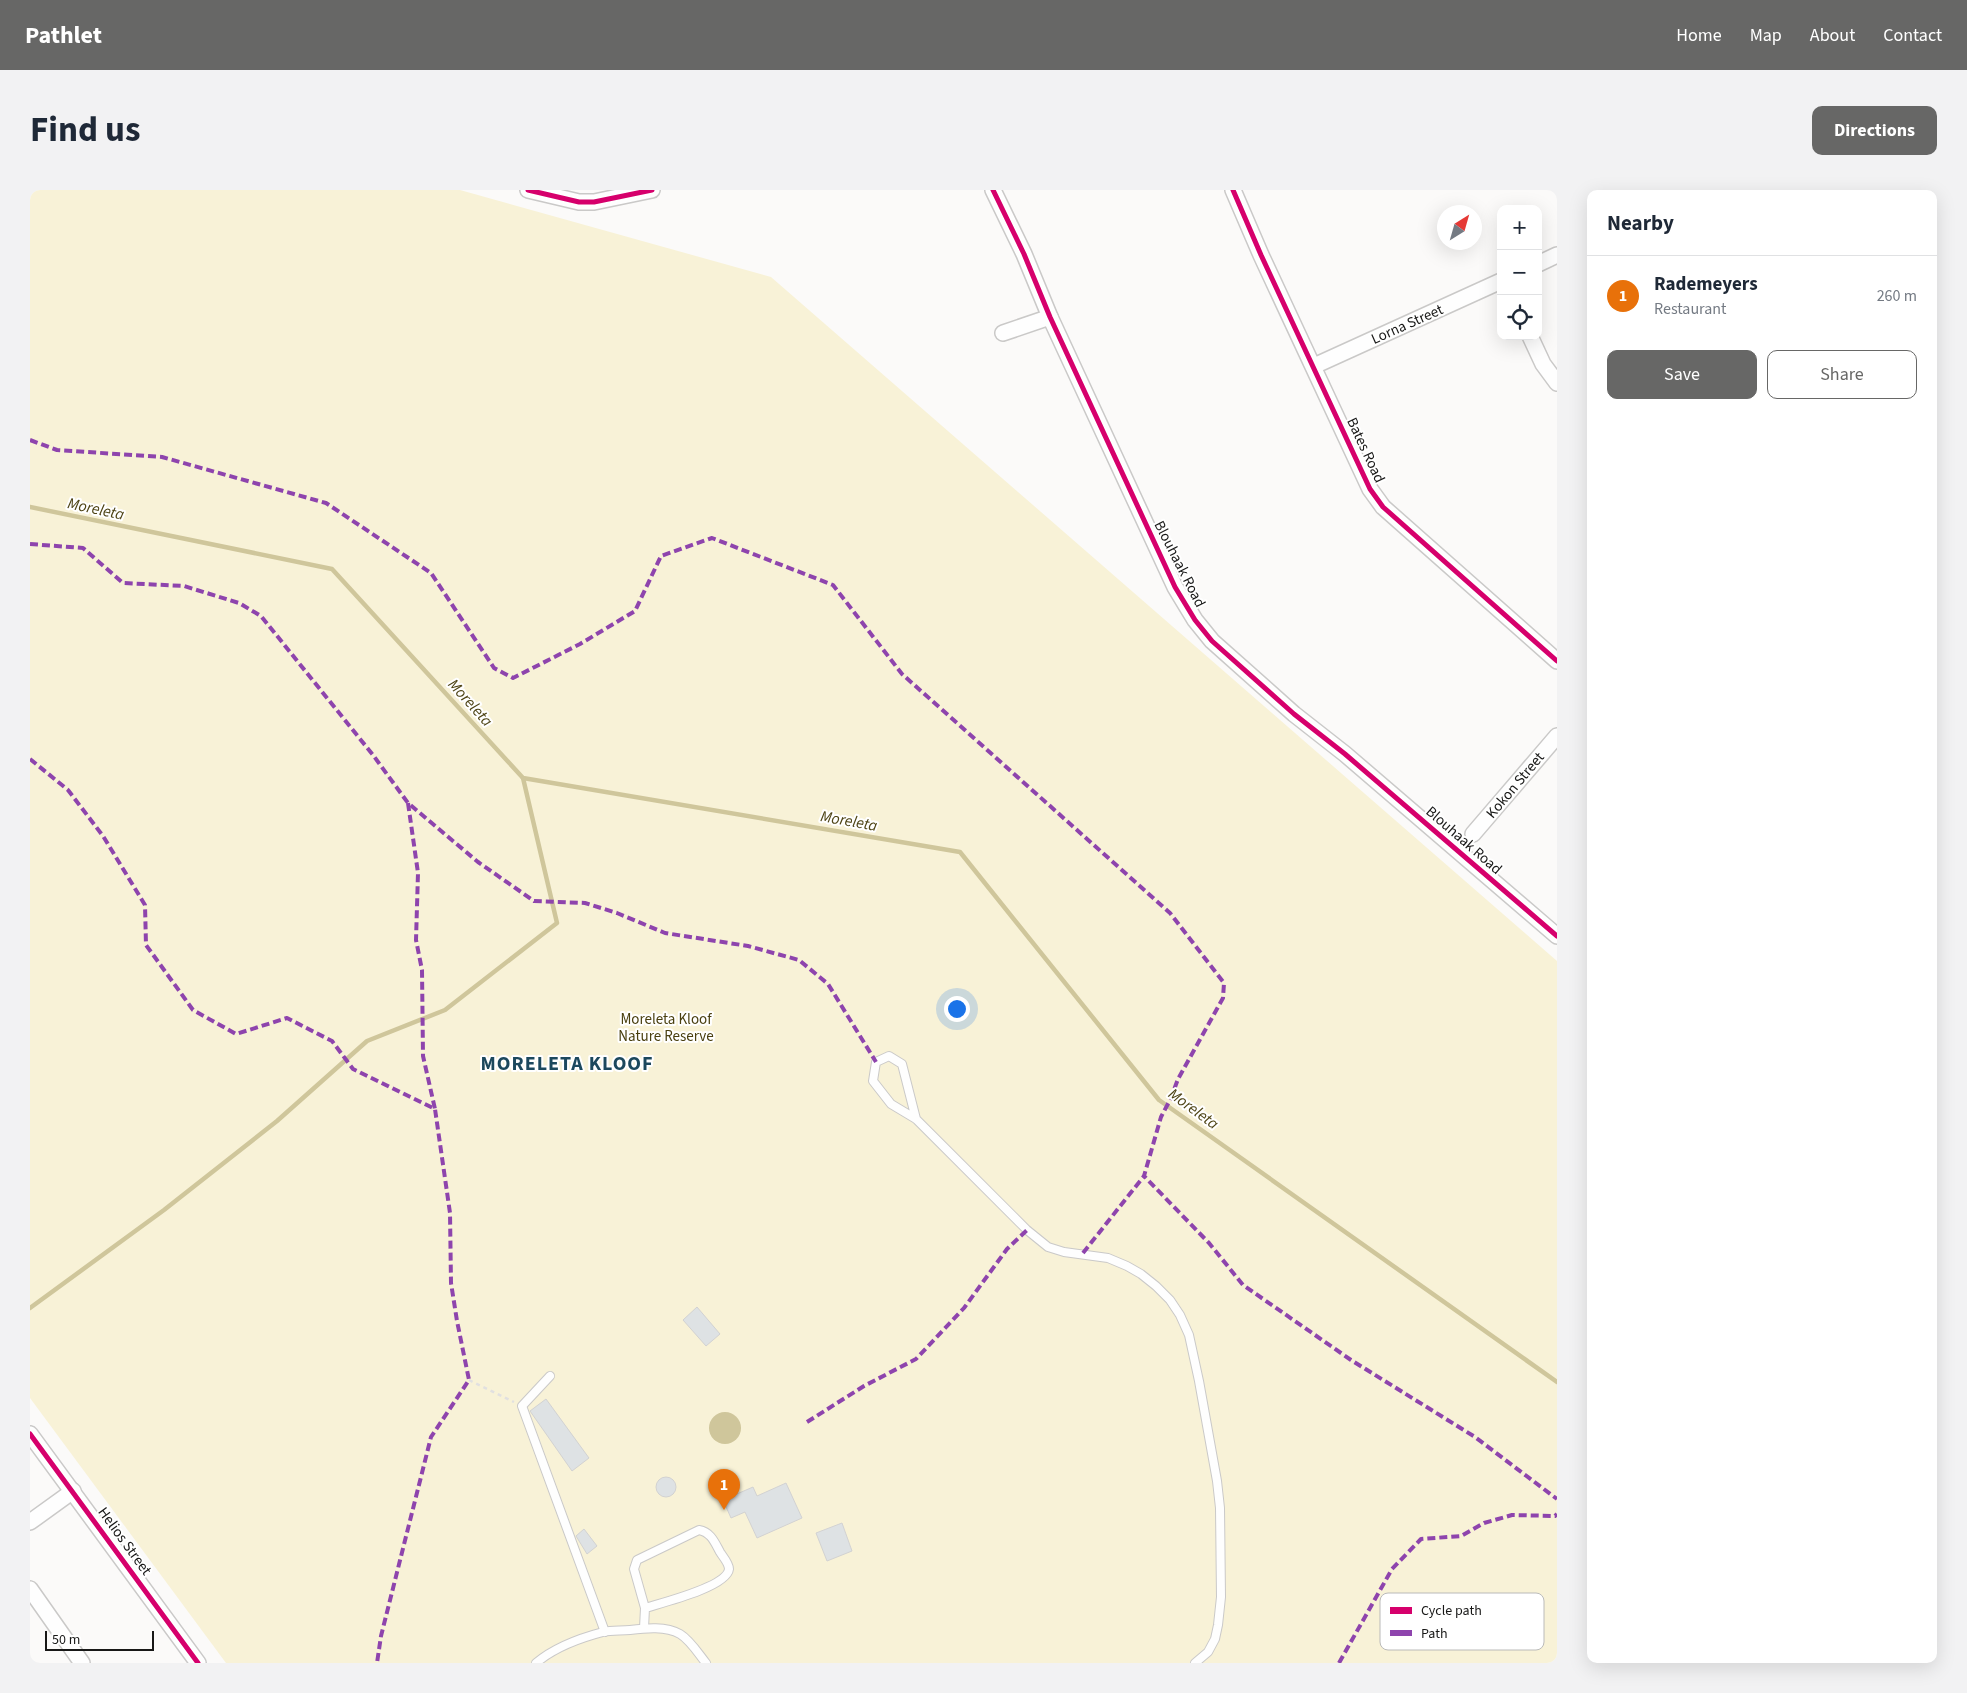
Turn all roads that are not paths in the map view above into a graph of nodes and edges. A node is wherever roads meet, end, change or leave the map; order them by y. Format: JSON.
{"nodes":[{"id":1,"x":528,"y":190,"type":"edge"},
{"id":2,"x":652,"y":190,"type":"edge"},
{"id":3,"x":993,"y":190,"type":"edge"},
{"id":4,"x":1233,"y":190,"type":"edge"},
{"id":5,"x":1557,"y":255,"type":"edge"},
{"id":6,"x":1542,"y":262,"type":"edge"},
{"id":7,"x":1497,"y":284,"type":"edge"},
{"id":8,"x":1050,"y":317,"type":"junction"},
{"id":9,"x":1003,"y":333,"type":"dead end"},
{"id":10,"x":1532,"y":340,"type":"edge"},
{"id":11,"x":1314,"y":366,"type":"junction"},
{"id":12,"x":1557,"y":383,"type":"edge"},
{"id":13,"x":1557,"y":662,"type":"edge"},
{"id":14,"x":1557,"y":736,"type":"edge"},
{"id":15,"x":1473,"y":834,"type":"dead end"},
{"id":16,"x":1557,"y":936,"type":"edge"},
{"id":17,"x":916,"y":1120,"type":"junction"},
{"id":18,"x":550,"y":1376,"type":"dead end"},
{"id":19,"x":30,"y":1434,"type":"edge"},
{"id":20,"x":73,"y":1491,"type":"junction"},
{"id":21,"x":30,"y":1522,"type":"edge"},
{"id":22,"x":30,"y":1589,"type":"edge"},
{"id":23,"x":645,"y":1608,"type":"junction"},
{"id":24,"x":644,"y":1628,"type":"junction"},
{"id":25,"x":605,"y":1632,"type":"junction"},
{"id":26,"x":82,"y":1663,"type":"edge"},
{"id":27,"x":198,"y":1663,"type":"edge"},
{"id":28,"x":536,"y":1663,"type":"edge"},
{"id":29,"x":706,"y":1663,"type":"edge"},
{"id":30,"x":1195,"y":1663,"type":"edge"}],
"edges":[{"from":1,"to":2,"type":"street"},
{"from":3,"to":8,"type":"street","name":"Blouhaak Road"},
{"from":4,"to":11,"type":"street","name":"Bates Road"},
{"from":5,"to":6,"type":"street"},
{"from":7,"to":11,"type":"street","name":"Lorna Street"},
{"from":8,"to":9,"type":"street"},
{"from":8,"to":16,"type":"street","name":"Blouhaak Road"},
{"from":10,"to":12,"type":"street"},
{"from":11,"to":13,"type":"street","name":"Bates Road"},
{"from":14,"to":15,"type":"street","name":"Kokon Street"},
{"from":17,"to":17,"type":"lane"},
{"from":17,"to":30,"type":"lane"},
{"from":18,"to":25,"type":"lane"},
{"from":19,"to":20,"type":"street","name":"Helios Street"},
{"from":20,"to":21,"type":"street"},
{"from":20,"to":27,"type":"street","name":"Helios Street"},
{"from":22,"to":26,"type":"street"},
{"from":23,"to":23,"type":"lane"},
{"from":23,"to":24,"type":"lane"},
{"from":24,"to":25,"type":"lane"},
{"from":24,"to":29,"type":"lane"},
{"from":25,"to":28,"type":"lane"}]}
